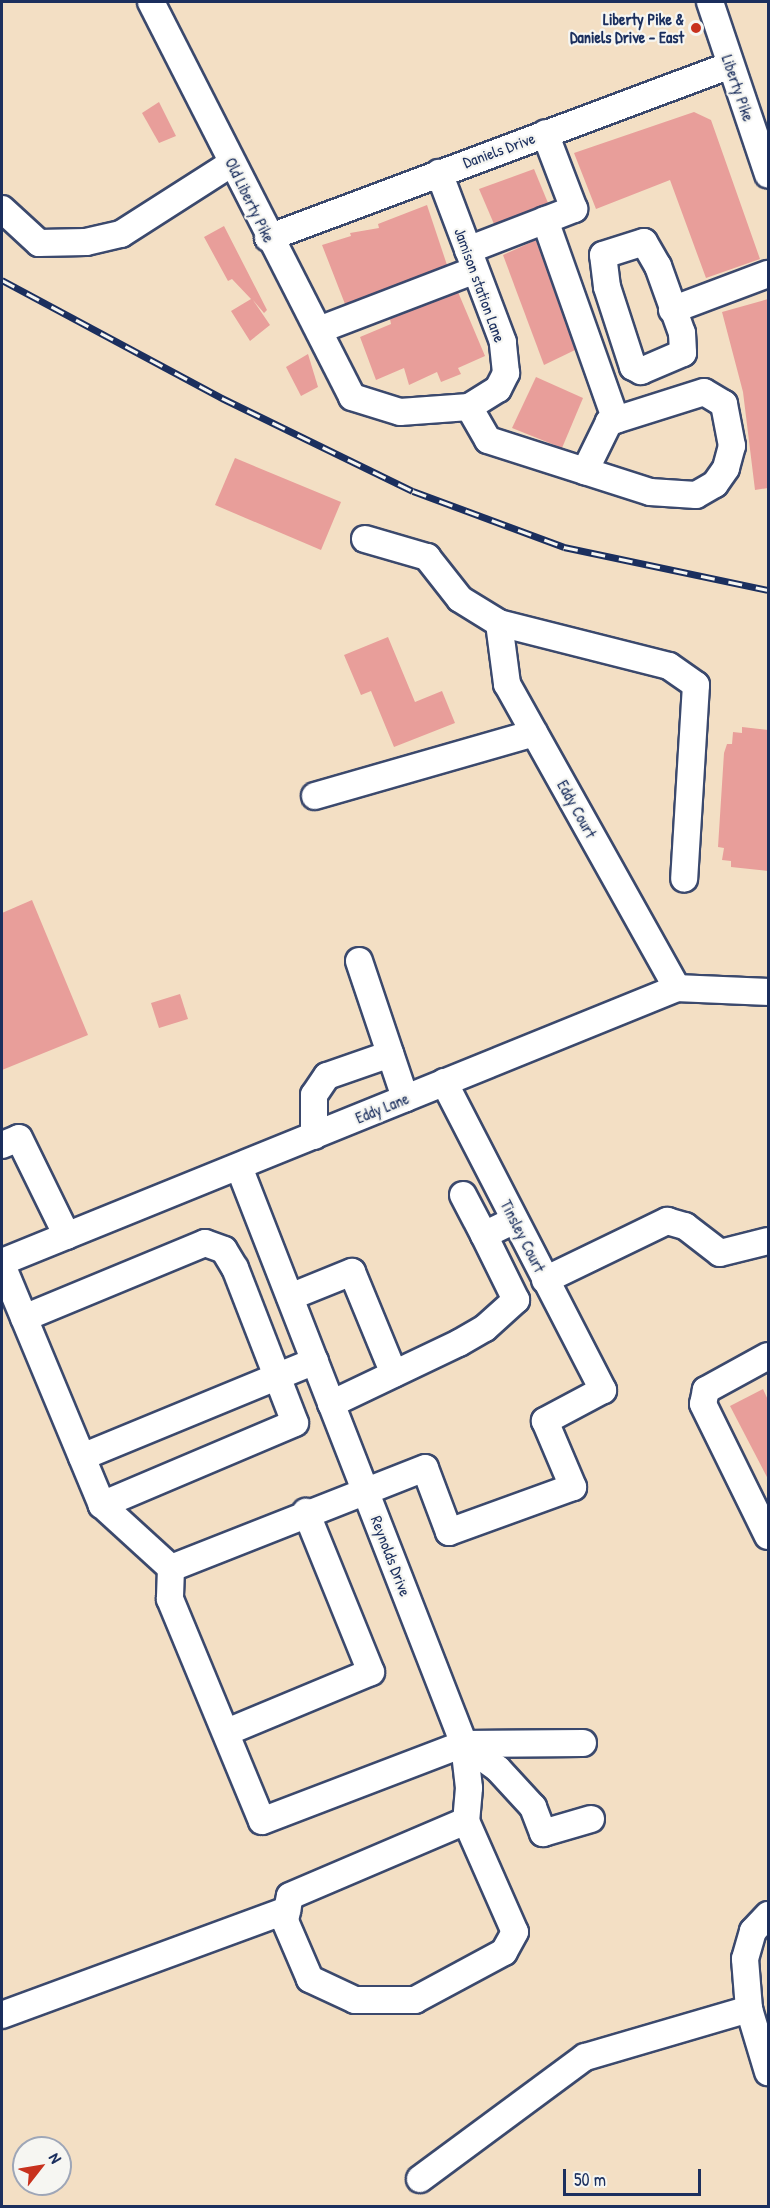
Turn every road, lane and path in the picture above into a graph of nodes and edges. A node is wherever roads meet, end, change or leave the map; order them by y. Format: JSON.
{"nodes":[{"id":1,"x":151,"y":2,"type":"edge"},
{"id":2,"x":710,"y":2,"type":"edge"},
{"id":3,"x":730,"y":65,"type":"junction"},
{"id":4,"x":545,"y":133,"type":"junction"},
{"id":5,"x":766,"y":161,"type":"edge"},
{"id":6,"x":232,"y":163,"type":"junction"},
{"id":7,"x":439,"y":172,"type":"junction"},
{"id":8,"x":2,"y":209,"type":"edge"},
{"id":9,"x":545,"y":220,"type":"junction"},
{"id":10,"x":268,"y":238,"type":"junction"},
{"id":11,"x":472,"y":260,"type":"junction"},
{"id":12,"x":768,"y":274,"type":"edge"},
{"id":13,"x":672,"y":310,"type":"junction"},
{"id":14,"x":319,"y":330,"type":"junction"},
{"id":15,"x":352,"y":397,"type":"joint"},
{"id":16,"x":469,"y":407,"type":"junction"},
{"id":17,"x":616,"y":420,"type":"junction"},
{"id":18,"x":585,"y":471,"type":"junction"},
{"id":19,"x":364,"y":539,"type":"dead end"},
{"id":20,"x":499,"y":623,"type":"junction"},
{"id":21,"x":534,"y":733,"type":"junction"},
{"id":22,"x":315,"y":796,"type":"dead end"},
{"id":23,"x":684,"y":879,"type":"dead end"},
{"id":24,"x":359,"y":962,"type":"dead end"},
{"id":25,"x":676,"y":988,"type":"junction"},
{"id":26,"x":768,"y":992,"type":"edge"},
{"id":27,"x":390,"y":1054,"type":"junction"},
{"id":28,"x":444,"y":1082,"type":"junction"},
{"id":29,"x":405,"y":1098,"type":"junction"},
{"id":30,"x":314,"y":1136,"type":"junction"},
{"id":31,"x":2,"y":1145,"type":"edge"},
{"id":32,"x":239,"y":1167,"type":"junction"},
{"id":33,"x":463,"y":1195,"type":"dead end"},
{"id":34,"x":515,"y":1220,"type":"junction"},
{"id":35,"x":484,"y":1235,"type":"junction"},
{"id":36,"x":67,"y":1236,"type":"junction"},
{"id":37,"x":768,"y":1241,"type":"edge"},
{"id":38,"x":2,"y":1263,"type":"edge"},
{"id":39,"x":545,"y":1280,"type":"junction"},
{"id":40,"x":290,"y":1297,"type":"junction"},
{"id":41,"x":24,"y":1318,"type":"junction"},
{"id":42,"x":768,"y":1356,"type":"edge"},
{"id":43,"x":315,"y":1361,"type":"junction"},
{"id":44,"x":394,"y":1374,"type":"junction"},
{"id":45,"x":277,"y":1376,"type":"junction"},
{"id":46,"x":331,"y":1404,"type":"junction"},
{"id":47,"x":82,"y":1457,"type":"junction"},
{"id":48,"x":364,"y":1489,"type":"junction"},
{"id":49,"x":102,"y":1505,"type":"junction"},
{"id":50,"x":306,"y":1512,"type":"junction"},
{"id":51,"x":768,"y":1536,"type":"edge"},
{"id":52,"x":171,"y":1568,"type":"junction"},
{"id":53,"x":227,"y":1732,"type":"junction"},
{"id":54,"x":583,"y":1743,"type":"dead end"},
{"id":55,"x":464,"y":1744,"type":"junction"},
{"id":56,"x":591,"y":1819,"type":"dead end"},
{"id":57,"x":466,"y":1821,"type":"junction"},
{"id":58,"x":287,"y":1910,"type":"junction"},
{"id":59,"x":768,"y":1915,"type":"edge"},
{"id":60,"x":749,"y":2009,"type":"junction"},
{"id":61,"x":2,"y":2015,"type":"edge"},
{"id":62,"x":768,"y":2072,"type":"edge"},
{"id":63,"x":420,"y":2180,"type":"dead end"}],
"edges":[{"from":1,"to":6,"type":"street","name":"Old Liberty Pike"},
{"from":2,"to":3,"type":"street","name":"Liberty Pike"},
{"from":3,"to":4,"type":"street","name":"Daniels Drive"},
{"from":3,"to":5,"type":"street","name":"Liberty Pike"},
{"from":4,"to":7,"type":"street","name":"Daniels Drive"},
{"from":4,"to":9,"type":"street"},
{"from":6,"to":8,"type":"street"},
{"from":6,"to":10,"type":"street","name":"Old Liberty Pike"},
{"from":7,"to":10,"type":"street","name":"Daniels Drive"},
{"from":7,"to":11,"type":"street","name":"Jamison station Lane"},
{"from":9,"to":11,"type":"street"},
{"from":9,"to":17,"type":"street"},
{"from":10,"to":14,"type":"street","name":"Old Liberty Pike"},
{"from":11,"to":14,"type":"street"},
{"from":11,"to":16,"type":"street","name":"Jamison station Lane"},
{"from":12,"to":13,"type":"street"},
{"from":13,"to":13,"type":"street"},
{"from":14,"to":15,"type":"street","name":"Old Liberty Pike"},
{"from":15,"to":16,"type":"street","name":"Jamison station Lane"},
{"from":16,"to":18,"type":"street"},
{"from":17,"to":18,"type":"street"},
{"from":17,"to":18,"type":"street"},
{"from":19,"to":20,"type":"street"},
{"from":20,"to":21,"type":"street","name":"Eddy Court"},
{"from":20,"to":23,"type":"street"},
{"from":21,"to":22,"type":"street"},
{"from":21,"to":25,"type":"street","name":"Eddy Court"},
{"from":24,"to":27,"type":"street"},
{"from":25,"to":26,"type":"street","name":"Eddy Lane"},
{"from":25,"to":28,"type":"street","name":"Eddy Lane"},
{"from":27,"to":29,"type":"street"},
{"from":27,"to":30,"type":"street"},
{"from":28,"to":29,"type":"street","name":"Eddy Lane"},
{"from":28,"to":34,"type":"street","name":"Tinsley Court"},
{"from":29,"to":30,"type":"street","name":"Eddy Lane"},
{"from":30,"to":32,"type":"street","name":"Eddy Lane"},
{"from":31,"to":36,"type":"street"},
{"from":32,"to":36,"type":"street","name":"Eddy Lane"},
{"from":32,"to":40,"type":"street","name":"Reynolds Drive"},
{"from":33,"to":35,"type":"street"},
{"from":34,"to":35,"type":"street"},
{"from":34,"to":39,"type":"street","name":"Tinsley Court"},
{"from":35,"to":44,"type":"street"},
{"from":36,"to":38,"type":"street","name":"Eddy Lane"},
{"from":37,"to":39,"type":"street"},
{"from":38,"to":41,"type":"street"},
{"from":39,"to":48,"type":"street","name":"Tinsley Court"},
{"from":40,"to":43,"type":"street","name":"Reynolds Drive"},
{"from":40,"to":44,"type":"street"},
{"from":41,"to":45,"type":"street"},
{"from":41,"to":47,"type":"street"},
{"from":42,"to":51,"type":"street"},
{"from":43,"to":45,"type":"street"},
{"from":43,"to":46,"type":"street","name":"Reynolds Drive"},
{"from":44,"to":46,"type":"street"},
{"from":45,"to":47,"type":"street"},
{"from":45,"to":49,"type":"street"},
{"from":46,"to":48,"type":"street","name":"Reynolds Drive"},
{"from":47,"to":49,"type":"street"},
{"from":48,"to":50,"type":"street"},
{"from":48,"to":55,"type":"street","name":"Reynolds Drive"},
{"from":49,"to":52,"type":"street"},
{"from":50,"to":52,"type":"street"},
{"from":50,"to":53,"type":"street"},
{"from":52,"to":53,"type":"street"},
{"from":53,"to":55,"type":"street"},
{"from":54,"to":55,"type":"street"},
{"from":55,"to":56,"type":"street"},
{"from":55,"to":57,"type":"street","name":"Reynolds Drive"},
{"from":57,"to":58,"type":"street"},
{"from":57,"to":58,"type":"street"},
{"from":58,"to":61,"type":"street"},
{"from":59,"to":60,"type":"street"},
{"from":60,"to":62,"type":"street"},
{"from":60,"to":63,"type":"street"}]}
